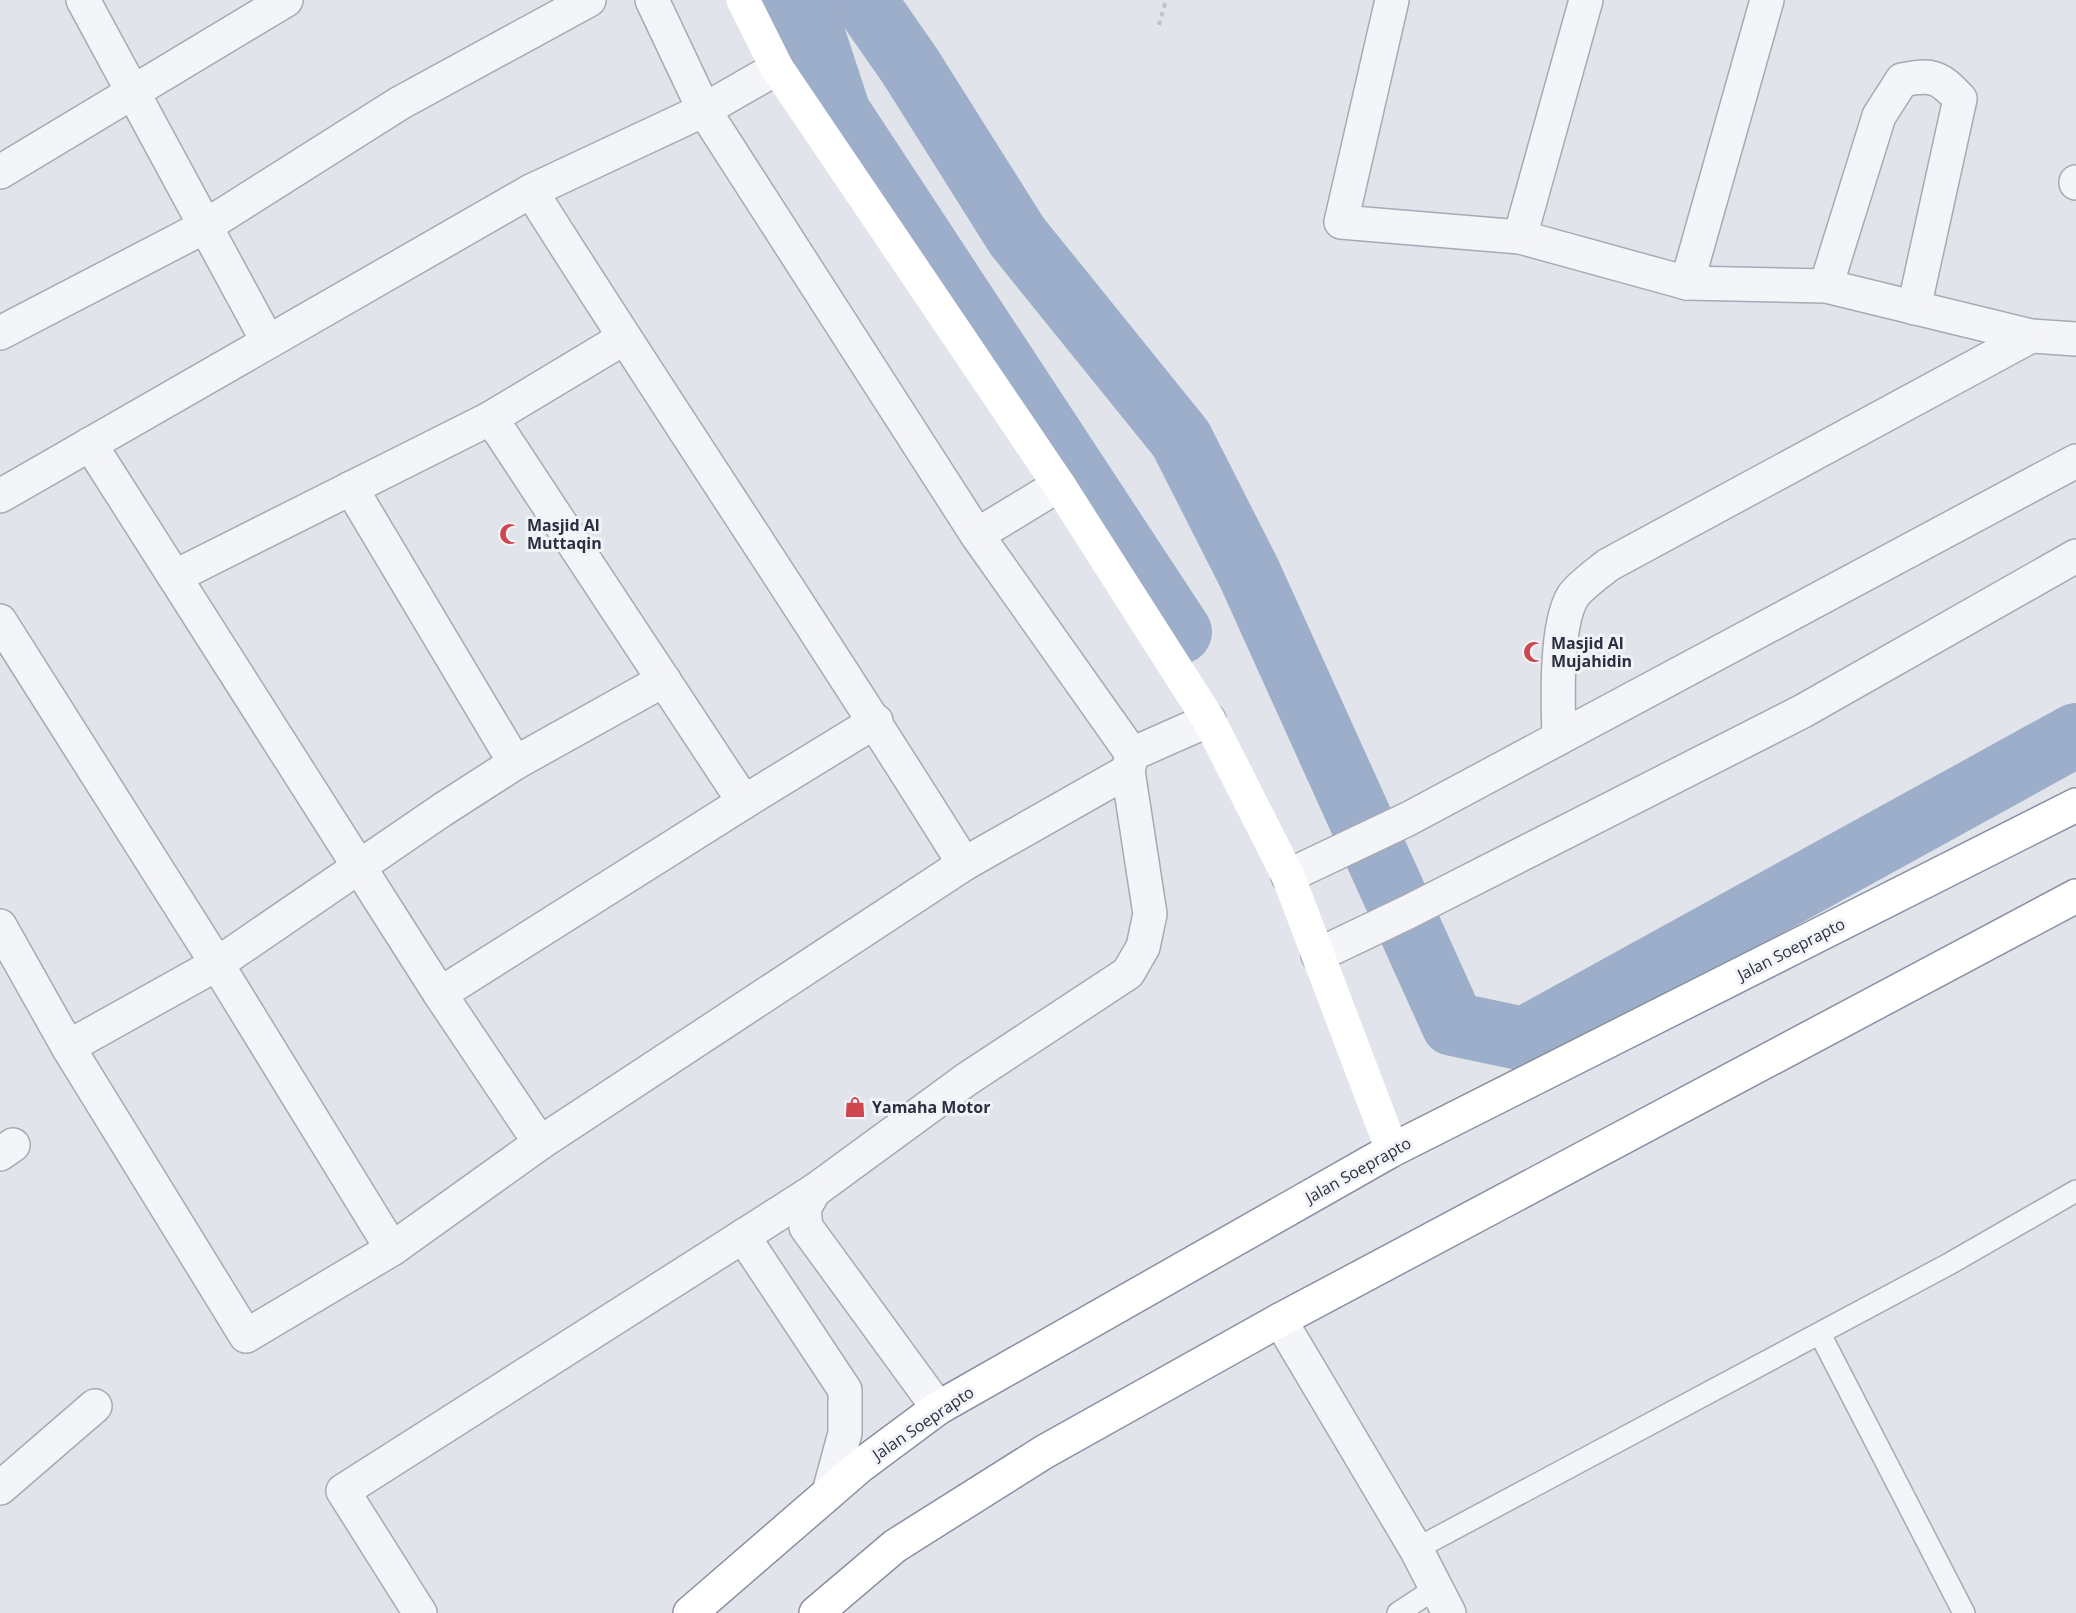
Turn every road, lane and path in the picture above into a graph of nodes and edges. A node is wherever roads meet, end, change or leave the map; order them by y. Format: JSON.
{"nodes":[{"id":1,"x":83,"y":0,"type":"edge"},
{"id":2,"x":589,"y":0,"type":"edge"},
{"id":3,"x":652,"y":0,"type":"edge"},
{"id":4,"x":743,"y":0,"type":"edge"},
{"id":5,"x":1166,"y":0,"type":"edge"},
{"id":6,"x":1392,"y":0,"type":"edge"},
{"id":7,"x":1586,"y":0,"type":"edge"},
{"id":8,"x":1767,"y":0,"type":"edge"},
{"id":9,"x":267,"y":5,"type":"edge"},
{"id":10,"x":1159,"y":25,"type":"dead end"},
{"id":11,"x":764,"y":76,"type":"junction"},
{"id":12,"x":132,"y":92,"type":"junction"},
{"id":13,"x":709,"y":107,"type":"junction"},
{"id":14,"x":4,"y":160,"type":"edge"},
{"id":15,"x":531,"y":190,"type":"junction"},
{"id":16,"x":204,"y":227,"type":"junction"},
{"id":17,"x":1520,"y":237,"type":"junction"},
{"id":18,"x":1687,"y":283,"type":"junction"},
{"id":19,"x":1826,"y":286,"type":"junction"},
{"id":20,"x":1914,"y":308,"type":"junction"},
{"id":21,"x":0,"y":333,"type":"edge"},
{"id":22,"x":2031,"y":336,"type":"junction"},
{"id":23,"x":624,"y":338,"type":"junction"},
{"id":24,"x":2076,"y":339,"type":"edge"},
{"id":25,"x":268,"y":342,"type":"junction"},
{"id":26,"x":490,"y":418,"type":"junction"},
{"id":27,"x":90,"y":444,"type":"junction"},
{"id":28,"x":2076,"y":461,"type":"edge"},
{"id":29,"x":351,"y":488,"type":"junction"},
{"id":30,"x":1048,"y":492,"type":"junction"},
{"id":31,"x":0,"y":496,"type":"edge"},
{"id":32,"x":983,"y":531,"type":"junction"},
{"id":33,"x":2076,"y":556,"type":"edge"},
{"id":34,"x":176,"y":576,"type":"junction"},
{"id":35,"x":0,"y":621,"type":"edge"},
{"id":36,"x":664,"y":680,"type":"junction"},
{"id":37,"x":1209,"y":720,"type":"junction"},
{"id":38,"x":876,"y":721,"type":"junction"},
{"id":39,"x":1559,"y":738,"type":"junction"},
{"id":40,"x":516,"y":763,"type":"junction"},
{"id":41,"x":1130,"y":763,"type":"junction"},
{"id":42,"x":744,"y":802,"type":"junction"},
{"id":43,"x":2076,"y":805,"type":"edge"},
{"id":44,"x":964,"y":864,"type":"junction"},
{"id":45,"x":360,"y":868,"type":"junction"},
{"id":46,"x":1288,"y":876,"type":"junction"},
{"id":47,"x":2076,"y":896,"type":"edge"},
{"id":48,"x":3,"y":938,"type":"edge"},
{"id":49,"x":1326,"y":951,"type":"junction"},
{"id":50,"x":217,"y":964,"type":"junction"},
{"id":51,"x":440,"y":994,"type":"junction"},
{"id":52,"x":68,"y":1047,"type":"junction"},
{"id":53,"x":540,"y":1143,"type":"junction"},
{"id":54,"x":1392,"y":1150,"type":"junction"},
{"id":55,"x":814,"y":1191,"type":"junction"},
{"id":56,"x":2076,"y":1191,"type":"edge"},
{"id":57,"x":743,"y":1236,"type":"junction"},
{"id":58,"x":392,"y":1250,"type":"junction"},
{"id":59,"x":1280,"y":1320,"type":"junction"},
{"id":60,"x":1820,"y":1334,"type":"junction"},
{"id":61,"x":95,"y":1406,"type":"dead end"},
{"id":62,"x":938,"y":1408,"type":"junction"},
{"id":63,"x":0,"y":1488,"type":"edge"},
{"id":64,"x":829,"y":1492,"type":"junction"},
{"id":65,"x":1416,"y":1549,"type":"junction"},
{"id":66,"x":1442,"y":1600,"type":"edge"},
{"id":67,"x":420,"y":1613,"type":"edge"},
{"id":68,"x":690,"y":1613,"type":"edge"},
{"id":69,"x":816,"y":1613,"type":"edge"},
{"id":70,"x":1398,"y":1613,"type":"edge"},
{"id":71,"x":1964,"y":1613,"type":"edge"}],
"edges":[{"from":1,"to":12,"type":"street"},
{"from":2,"to":16,"type":"street"},
{"from":3,"to":13,"type":"street"},
{"from":4,"to":11,"type":"main road"},
{"from":5,"to":10,"type":"path"},
{"from":6,"to":17,"type":"street"},
{"from":7,"to":17,"type":"street"},
{"from":8,"to":18,"type":"street"},
{"from":9,"to":12,"type":"street"},
{"from":11,"to":13,"type":"street"},
{"from":11,"to":30,"type":"main road"},
{"from":12,"to":14,"type":"street"},
{"from":12,"to":16,"type":"street"},
{"from":13,"to":15,"type":"street"},
{"from":13,"to":32,"type":"street"},
{"from":15,"to":23,"type":"street"},
{"from":15,"to":25,"type":"street"},
{"from":16,"to":21,"type":"street"},
{"from":16,"to":25,"type":"street"},
{"from":17,"to":18,"type":"street"},
{"from":18,"to":19,"type":"street"},
{"from":19,"to":20,"type":"street"},
{"from":19,"to":20,"type":"street"},
{"from":20,"to":22,"type":"street"},
{"from":22,"to":24,"type":"street"},
{"from":22,"to":39,"type":"street"},
{"from":23,"to":26,"type":"street"},
{"from":23,"to":38,"type":"street"},
{"from":25,"to":27,"type":"street"},
{"from":26,"to":29,"type":"street"},
{"from":26,"to":36,"type":"street"},
{"from":27,"to":31,"type":"street"},
{"from":27,"to":34,"type":"street"},
{"from":28,"to":39,"type":"street"},
{"from":29,"to":34,"type":"street"},
{"from":29,"to":40,"type":"street"},
{"from":30,"to":32,"type":"street"},
{"from":30,"to":37,"type":"main road"},
{"from":32,"to":41,"type":"street"},
{"from":33,"to":49,"type":"street"},
{"from":34,"to":45,"type":"street"},
{"from":35,"to":50,"type":"street"},
{"from":36,"to":40,"type":"street"},
{"from":36,"to":42,"type":"street"},
{"from":37,"to":41,"type":"street"},
{"from":37,"to":46,"type":"main road"},
{"from":38,"to":42,"type":"street"},
{"from":38,"to":44,"type":"street"},
{"from":39,"to":46,"type":"street"},
{"from":40,"to":45,"type":"street"},
{"from":41,"to":44,"type":"street"},
{"from":41,"to":55,"type":"street"},
{"from":42,"to":51,"type":"street"},
{"from":43,"to":54,"type":"main road","name":"Jalan Soeprapto"},
{"from":44,"to":53,"type":"street"},
{"from":45,"to":50,"type":"street"},
{"from":45,"to":51,"type":"street"},
{"from":46,"to":49,"type":"main road"},
{"from":47,"to":59,"type":"main road"},
{"from":48,"to":52,"type":"street"},
{"from":49,"to":54,"type":"main road"},
{"from":50,"to":52,"type":"street"},
{"from":50,"to":58,"type":"street"},
{"from":51,"to":53,"type":"street"},
{"from":52,"to":58,"type":"street"},
{"from":53,"to":58,"type":"street"},
{"from":54,"to":62,"type":"main road","name":"Jalan Soeprapto"},
{"from":55,"to":57,"type":"street"},
{"from":55,"to":62,"type":"street"},
{"from":56,"to":60,"type":"lane"},
{"from":57,"to":64,"type":"street"},
{"from":57,"to":67,"type":"street"},
{"from":59,"to":65,"type":"street"},
{"from":59,"to":69,"type":"main road"},
{"from":60,"to":65,"type":"lane"},
{"from":60,"to":71,"type":"lane"},
{"from":61,"to":63,"type":"street"},
{"from":62,"to":64,"type":"main road","name":"Jalan Soeprapto"},
{"from":64,"to":68,"type":"main road","name":"Jalan Soeprapto"},
{"from":65,"to":66,"type":"street"},
{"from":66,"to":70,"type":"lane"}]}
